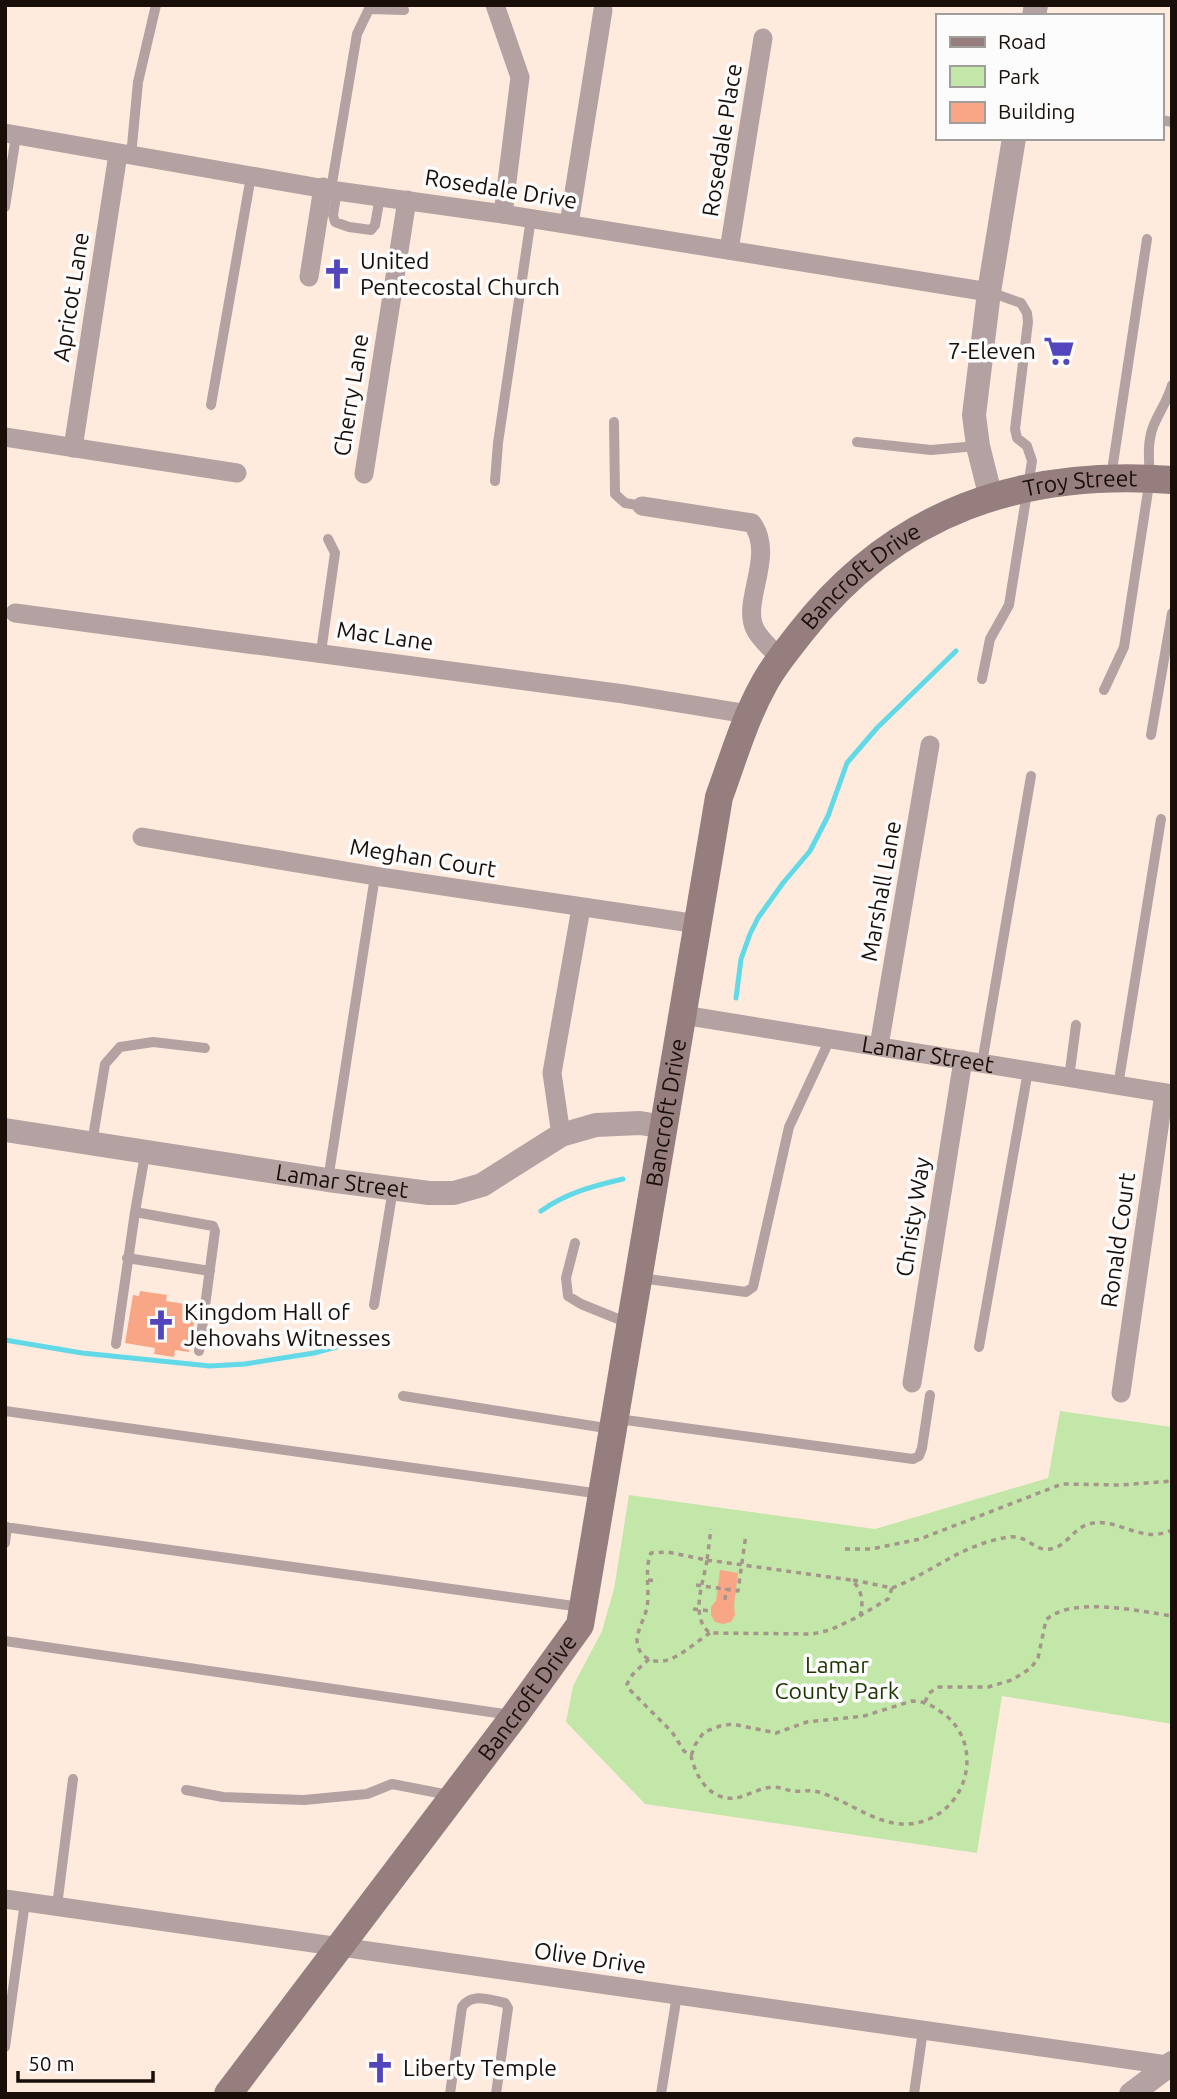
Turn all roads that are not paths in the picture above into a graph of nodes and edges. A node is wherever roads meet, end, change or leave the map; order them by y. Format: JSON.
{"nodes":[{"id":1,"x":156,"y":5,"type":"edge"},
{"id":2,"x":495,"y":5,"type":"edge"},
{"id":3,"x":404,"y":10,"type":"dead end"},
{"id":4,"x":603,"y":10,"type":"dead end"},
{"id":5,"x":763,"y":38,"type":"dead end"},
{"id":6,"x":11,"y":134,"type":"edge"},
{"id":7,"x":1014,"y":140,"type":"edge"},
{"id":8,"x":125,"y":155,"type":"junction"},
{"id":9,"x":251,"y":176,"type":"junction"},
{"id":10,"x":330,"y":189,"type":"junction"},
{"id":11,"x":381,"y":195,"type":"junction"},
{"id":12,"x":407,"y":200,"type":"junction"},
{"id":13,"x":5,"y":207,"type":"edge"},
{"id":14,"x":503,"y":214,"type":"junction"},
{"id":15,"x":531,"y":218,"type":"junction"},
{"id":16,"x":569,"y":224,"type":"junction"},
{"id":17,"x":1147,"y":239,"type":"dead end"},
{"id":18,"x":729,"y":250,"type":"junction"},
{"id":19,"x":309,"y":277,"type":"dead end"},
{"id":20,"x":989,"y":292,"type":"junction"},
{"id":21,"x":1172,"y":384,"type":"edge"},
{"id":22,"x":211,"y":405,"type":"dead end"},
{"id":23,"x":614,"y":422,"type":"dead end"},
{"id":24,"x":5,"y":437,"type":"edge"},
{"id":25,"x":857,"y":442,"type":"dead end"},
{"id":26,"x":978,"y":446,"type":"junction"},
{"id":27,"x":73,"y":447,"type":"junction"},
{"id":28,"x":237,"y":473,"type":"dead end"},
{"id":29,"x":364,"y":474,"type":"dead end"},
{"id":30,"x":1111,"y":477,"type":"junction"},
{"id":31,"x":1161,"y":479,"type":"edge"},
{"id":32,"x":495,"y":481,"type":"dead end"},
{"id":33,"x":1028,"y":489,"type":"junction"},
{"id":34,"x":991,"y":498,"type":"junction"},
{"id":35,"x":642,"y":506,"type":"joint"},
{"id":36,"x":328,"y":539,"type":"dead end"},
{"id":37,"x":15,"y":613,"type":"dead end"},
{"id":38,"x":1172,"y":613,"type":"edge"},
{"id":39,"x":321,"y":652,"type":"junction"},
{"id":40,"x":780,"y":658,"type":"junction"},
{"id":41,"x":982,"y":679,"type":"dead end"},
{"id":42,"x":1104,"y":690,"type":"dead end"},
{"id":43,"x":748,"y":714,"type":"junction"},
{"id":44,"x":1151,"y":735,"type":"dead end"},
{"id":45,"x":930,"y":745,"type":"dead end"},
{"id":46,"x":1031,"y":776,"type":"dead end"},
{"id":47,"x":1161,"y":819,"type":"dead end"},
{"id":48,"x":142,"y":837,"type":"dead end"},
{"id":49,"x":375,"y":876,"type":"junction"},
{"id":50,"x":582,"y":908,"type":"junction"},
{"id":51,"x":698,"y":924,"type":"junction"},
{"id":52,"x":683,"y":1015,"type":"junction"},
{"id":53,"x":1076,"y":1025,"type":"dead end"},
{"id":54,"x":830,"y":1038,"type":"junction"},
{"id":55,"x":879,"y":1046,"type":"junction"},
{"id":56,"x":205,"y":1048,"type":"dead end"},
{"id":57,"x":972,"y":1062,"type":"junction"},
{"id":58,"x":1028,"y":1071,"type":"junction"},
{"id":59,"x":1069,"y":1078,"type":"junction"},
{"id":60,"x":1118,"y":1086,"type":"junction"},
{"id":61,"x":1168,"y":1094,"type":"edge"},
{"id":62,"x":665,"y":1127,"type":"junction"},
{"id":63,"x":5,"y":1130,"type":"edge"},
{"id":64,"x":561,"y":1135,"type":"junction"},
{"id":65,"x":92,"y":1144,"type":"junction"},
{"id":66,"x":145,"y":1152,"type":"junction"},
{"id":67,"x":328,"y":1180,"type":"junction"},
{"id":68,"x":393,"y":1189,"type":"junction"},
{"id":69,"x":135,"y":1212,"type":"junction"},
{"id":70,"x":575,"y":1243,"type":"dead end"},
{"id":71,"x":127,"y":1258,"type":"junction"},
{"id":72,"x":210,"y":1270,"type":"junction"},
{"id":73,"x":639,"y":1278,"type":"junction"},
{"id":74,"x":374,"y":1305,"type":"dead end"},
{"id":75,"x":632,"y":1324,"type":"junction"},
{"id":76,"x":116,"y":1344,"type":"dead end"},
{"id":77,"x":979,"y":1347,"type":"dead end"},
{"id":78,"x":199,"y":1351,"type":"dead end"},
{"id":79,"x":912,"y":1382,"type":"dead end"},
{"id":80,"x":1121,"y":1393,"type":"dead end"},
{"id":81,"x":930,"y":1395,"type":"dead end"},
{"id":82,"x":403,"y":1396,"type":"dead end"},
{"id":83,"x":5,"y":1411,"type":"edge"},
{"id":84,"x":614,"y":1424,"type":"junction"},
{"id":85,"x":603,"y":1494,"type":"junction"},
{"id":86,"x":6,"y":1527,"type":"edge"},
{"id":87,"x":5,"y":1543,"type":"edge"},
{"id":88,"x":585,"y":1607,"type":"junction"},
{"id":89,"x":5,"y":1641,"type":"edge"},
{"id":90,"x":515,"y":1715,"type":"junction"},
{"id":91,"x":73,"y":1779,"type":"dead end"},
{"id":92,"x":186,"y":1790,"type":"dead end"},
{"id":93,"x":453,"y":1796,"type":"junction"},
{"id":94,"x":5,"y":1899,"type":"edge"},
{"id":95,"x":25,"y":1902,"type":"junction"},
{"id":96,"x":57,"y":1906,"type":"junction"},
{"id":97,"x":337,"y":1947,"type":"junction"},
{"id":98,"x":677,"y":1995,"type":"junction"},
{"id":99,"x":923,"y":2030,"type":"junction"},
{"id":100,"x":5,"y":2048,"type":"edge"},
{"id":101,"x":1169,"y":2064,"type":"edge"},
{"id":102,"x":228,"y":2094,"type":"edge"},
{"id":103,"x":450,"y":2094,"type":"edge"},
{"id":104,"x":496,"y":2094,"type":"edge"},
{"id":105,"x":661,"y":2094,"type":"edge"},
{"id":106,"x":914,"y":2094,"type":"edge"},
{"id":107,"x":1131,"y":2094,"type":"edge"}],
"edges":[{"from":1,"to":8,"type":"lane"},
{"from":2,"to":14,"type":"street"},
{"from":3,"to":10,"type":"lane"},
{"from":4,"to":16,"type":"street"},
{"from":5,"to":18,"type":"street","name":"Rosedale Place"},
{"from":6,"to":8,"type":"street","name":"Rosedale Drive"},
{"from":6,"to":13,"type":"lane"},
{"from":7,"to":20,"type":"street"},
{"from":8,"to":9,"type":"street","name":"Rosedale Drive"},
{"from":8,"to":27,"type":"street","name":"Apricot Lane"},
{"from":9,"to":10,"type":"street","name":"Rosedale Drive"},
{"from":9,"to":22,"type":"lane"},
{"from":10,"to":11,"type":"street","name":"Rosedale Drive"},
{"from":10,"to":11,"type":"lane"},
{"from":10,"to":19,"type":"street"},
{"from":11,"to":12,"type":"street","name":"Rosedale Drive"},
{"from":12,"to":14,"type":"street","name":"Rosedale Drive"},
{"from":12,"to":29,"type":"street","name":"Cherry Lane"},
{"from":14,"to":15,"type":"street","name":"Rosedale Drive"},
{"from":15,"to":16,"type":"street","name":"Rosedale Drive"},
{"from":15,"to":32,"type":"lane"},
{"from":16,"to":18,"type":"street","name":"Rosedale Drive"},
{"from":17,"to":30,"type":"lane"},
{"from":18,"to":20,"type":"street","name":"Rosedale Drive"},
{"from":20,"to":26,"type":"street"},
{"from":20,"to":33,"type":"lane"},
{"from":21,"to":31,"type":"lane"},
{"from":23,"to":35,"type":"lane"},
{"from":24,"to":27,"type":"street"},
{"from":25,"to":26,"type":"lane"},
{"from":26,"to":34,"type":"street"},
{"from":27,"to":28,"type":"street"},
{"from":30,"to":31,"type":"main road","name":"Troy Street"},
{"from":30,"to":33,"type":"main road","name":"Troy Street"},
{"from":31,"to":42,"type":"lane"},
{"from":33,"to":34,"type":"main road","name":"Troy Street"},
{"from":33,"to":41,"type":"lane"},
{"from":34,"to":40,"type":"main road","name":"Bancroft Drive"},
{"from":35,"to":40,"type":"street"},
{"from":36,"to":39,"type":"lane"},
{"from":37,"to":39,"type":"street","name":"Mac Lane"},
{"from":38,"to":44,"type":"lane"},
{"from":39,"to":43,"type":"street","name":"Mac Lane"},
{"from":40,"to":43,"type":"main road","name":"Bancroft Drive"},
{"from":43,"to":51,"type":"main road","name":"Bancroft Drive"},
{"from":45,"to":55,"type":"street","name":"Marshall Lane"},
{"from":46,"to":57,"type":"lane"},
{"from":47,"to":60,"type":"lane"},
{"from":48,"to":49,"type":"street","name":"Meghan Court"},
{"from":49,"to":50,"type":"street","name":"Meghan Court"},
{"from":49,"to":67,"type":"lane"},
{"from":50,"to":51,"type":"street","name":"Meghan Court"},
{"from":50,"to":64,"type":"street"},
{"from":51,"to":52,"type":"main road","name":"Bancroft Drive"},
{"from":52,"to":54,"type":"street","name":"Lamar Street"},
{"from":52,"to":62,"type":"main road","name":"Bancroft Drive"},
{"from":53,"to":59,"type":"lane"},
{"from":54,"to":55,"type":"street","name":"Lamar Street"},
{"from":54,"to":73,"type":"lane"},
{"from":55,"to":57,"type":"street","name":"Lamar Street"},
{"from":56,"to":65,"type":"lane"},
{"from":57,"to":58,"type":"street","name":"Lamar Street"},
{"from":57,"to":79,"type":"street","name":"Christy Way"},
{"from":58,"to":59,"type":"street","name":"Lamar Street"},
{"from":58,"to":77,"type":"lane"},
{"from":59,"to":60,"type":"street","name":"Lamar Street"},
{"from":60,"to":61,"type":"street","name":"Lamar Street"},
{"from":61,"to":80,"type":"street","name":"Ronald Court"},
{"from":62,"to":64,"type":"street","name":"Lamar Street"},
{"from":62,"to":73,"type":"main road","name":"Bancroft Drive"},
{"from":63,"to":65,"type":"street","name":"Lamar Street"},
{"from":64,"to":68,"type":"street","name":"Lamar Street"},
{"from":65,"to":66,"type":"street","name":"Lamar Street"},
{"from":66,"to":67,"type":"street","name":"Lamar Street"},
{"from":66,"to":69,"type":"lane"},
{"from":67,"to":68,"type":"street","name":"Lamar Street"},
{"from":68,"to":74,"type":"lane"},
{"from":69,"to":71,"type":"lane"},
{"from":69,"to":72,"type":"lane"},
{"from":70,"to":75,"type":"lane"},
{"from":71,"to":72,"type":"lane"},
{"from":71,"to":76,"type":"lane"},
{"from":72,"to":78,"type":"lane"},
{"from":73,"to":75,"type":"main road","name":"Bancroft Drive"},
{"from":75,"to":84,"type":"main road","name":"Bancroft Drive"},
{"from":81,"to":84,"type":"lane"},
{"from":82,"to":84,"type":"lane"},
{"from":83,"to":85,"type":"lane"},
{"from":84,"to":85,"type":"main road","name":"Bancroft Drive"},
{"from":85,"to":88,"type":"main road","name":"Bancroft Drive"},
{"from":86,"to":87,"type":"lane"},
{"from":86,"to":88,"type":"lane"},
{"from":88,"to":90,"type":"main road","name":"Bancroft Drive"},
{"from":89,"to":90,"type":"lane"},
{"from":90,"to":93,"type":"main road","name":"Bancroft Drive"},
{"from":91,"to":96,"type":"lane"},
{"from":92,"to":93,"type":"lane"},
{"from":93,"to":97,"type":"main road","name":"Bancroft Drive"},
{"from":94,"to":95,"type":"street","name":"Olive Drive"},
{"from":95,"to":96,"type":"street","name":"Olive Drive"},
{"from":95,"to":100,"type":"lane"},
{"from":96,"to":97,"type":"street","name":"Olive Drive"},
{"from":97,"to":98,"type":"street","name":"Olive Drive"},
{"from":97,"to":102,"type":"main road","name":"Bancroft Drive"},
{"from":98,"to":99,"type":"street","name":"Olive Drive"},
{"from":98,"to":105,"type":"lane"},
{"from":99,"to":101,"type":"street","name":"Olive Drive"},
{"from":99,"to":106,"type":"lane"},
{"from":101,"to":107,"type":"street"},
{"from":103,"to":104,"type":"lane"}]}
